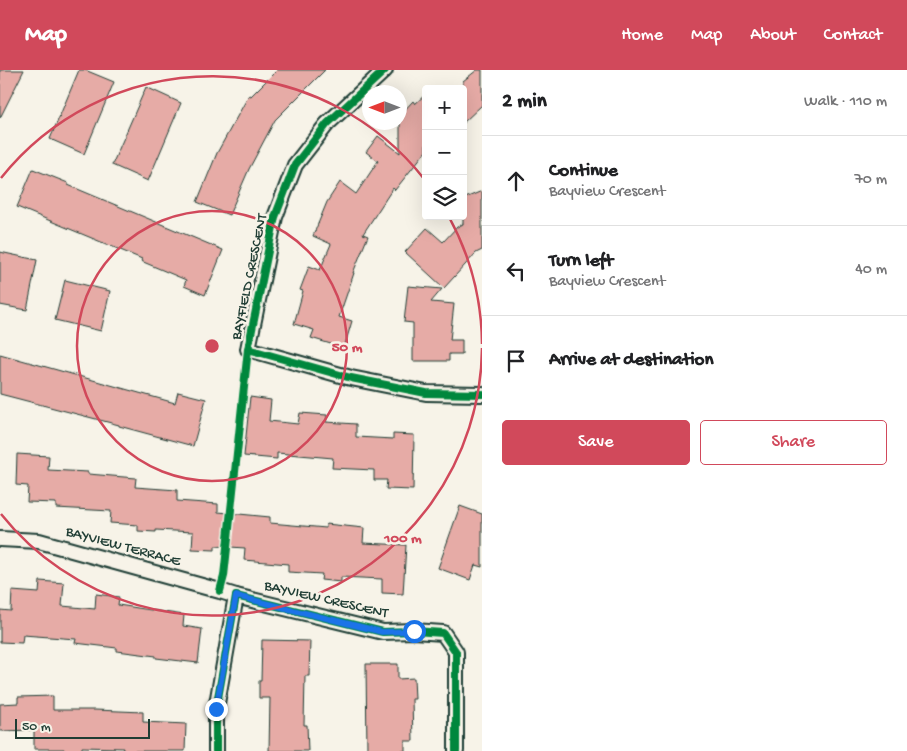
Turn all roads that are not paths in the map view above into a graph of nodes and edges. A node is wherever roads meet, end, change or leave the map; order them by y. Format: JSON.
{"nodes":[{"id":1,"x":385,"y":70,"type":"edge"},
{"id":2,"x":482,"y":394,"type":"edge"},
{"id":3,"x":0,"y":539,"type":"edge"},
{"id":4,"x":236,"y":596,"type":"junction"},
{"id":5,"x":216,"y":751,"type":"edge"},
{"id":6,"x":456,"y":751,"type":"edge"}],
"edges":[{"from":1,"to":2,"type":"street","name":"BAYFIELD CRESCENT"},
{"from":3,"to":4,"type":"street","name":"BAYVIEW TERRACE"},
{"from":4,"to":5,"type":"street"},
{"from":4,"to":6,"type":"street","name":"BAYVIEW CRESCENT"}]}
